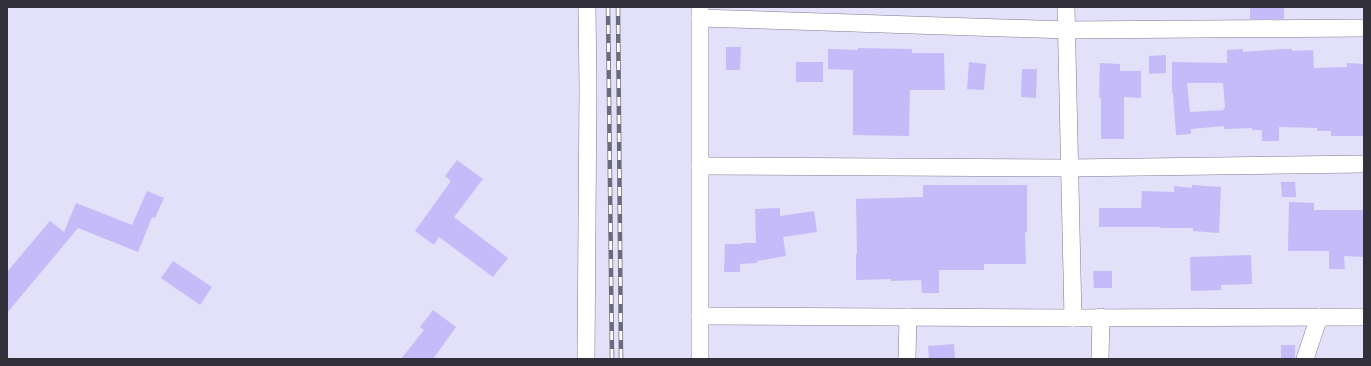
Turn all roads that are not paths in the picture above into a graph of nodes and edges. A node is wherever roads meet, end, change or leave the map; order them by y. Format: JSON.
{"nodes":[{"id":1,"x":587,"y":7,"type":"edge"},
{"id":2,"x":1066,"y":7,"type":"edge"},
{"id":3,"x":700,"y":12,"type":"edge"},
{"id":4,"x":1364,"y":28,"type":"edge"},
{"id":5,"x":1067,"y":30,"type":"junction"},
{"id":6,"x":1364,"y":164,"type":"edge"},
{"id":7,"x":700,"y":166,"type":"junction"},
{"id":8,"x":1070,"y":168,"type":"junction"},
{"id":9,"x":700,"y":316,"type":"junction"},
{"id":10,"x":908,"y":317,"type":"junction"},
{"id":11,"x":1319,"y":317,"type":"junction"},
{"id":12,"x":1364,"y":317,"type":"edge"},
{"id":13,"x":1073,"y":318,"type":"junction"},
{"id":14,"x":1100,"y":318,"type":"junction"},
{"id":15,"x":586,"y":359,"type":"edge"},
{"id":16,"x":700,"y":359,"type":"edge"},
{"id":17,"x":907,"y":359,"type":"edge"},
{"id":18,"x":1100,"y":359,"type":"edge"},
{"id":19,"x":1305,"y":359,"type":"edge"}],
"edges":[{"from":1,"to":15,"type":"street"},
{"from":2,"to":5,"type":"street"},
{"from":3,"to":5,"type":"street"},
{"from":3,"to":7,"type":"street"},
{"from":4,"to":5,"type":"street"},
{"from":5,"to":8,"type":"street"},
{"from":6,"to":8,"type":"street"},
{"from":7,"to":8,"type":"street"},
{"from":7,"to":9,"type":"street"},
{"from":8,"to":13,"type":"street"},
{"from":9,"to":10,"type":"street"},
{"from":9,"to":16,"type":"street"},
{"from":10,"to":13,"type":"street"},
{"from":10,"to":17,"type":"street"},
{"from":11,"to":12,"type":"street"},
{"from":11,"to":14,"type":"street"},
{"from":11,"to":19,"type":"street"},
{"from":13,"to":14,"type":"street"},
{"from":14,"to":18,"type":"street"}]}
